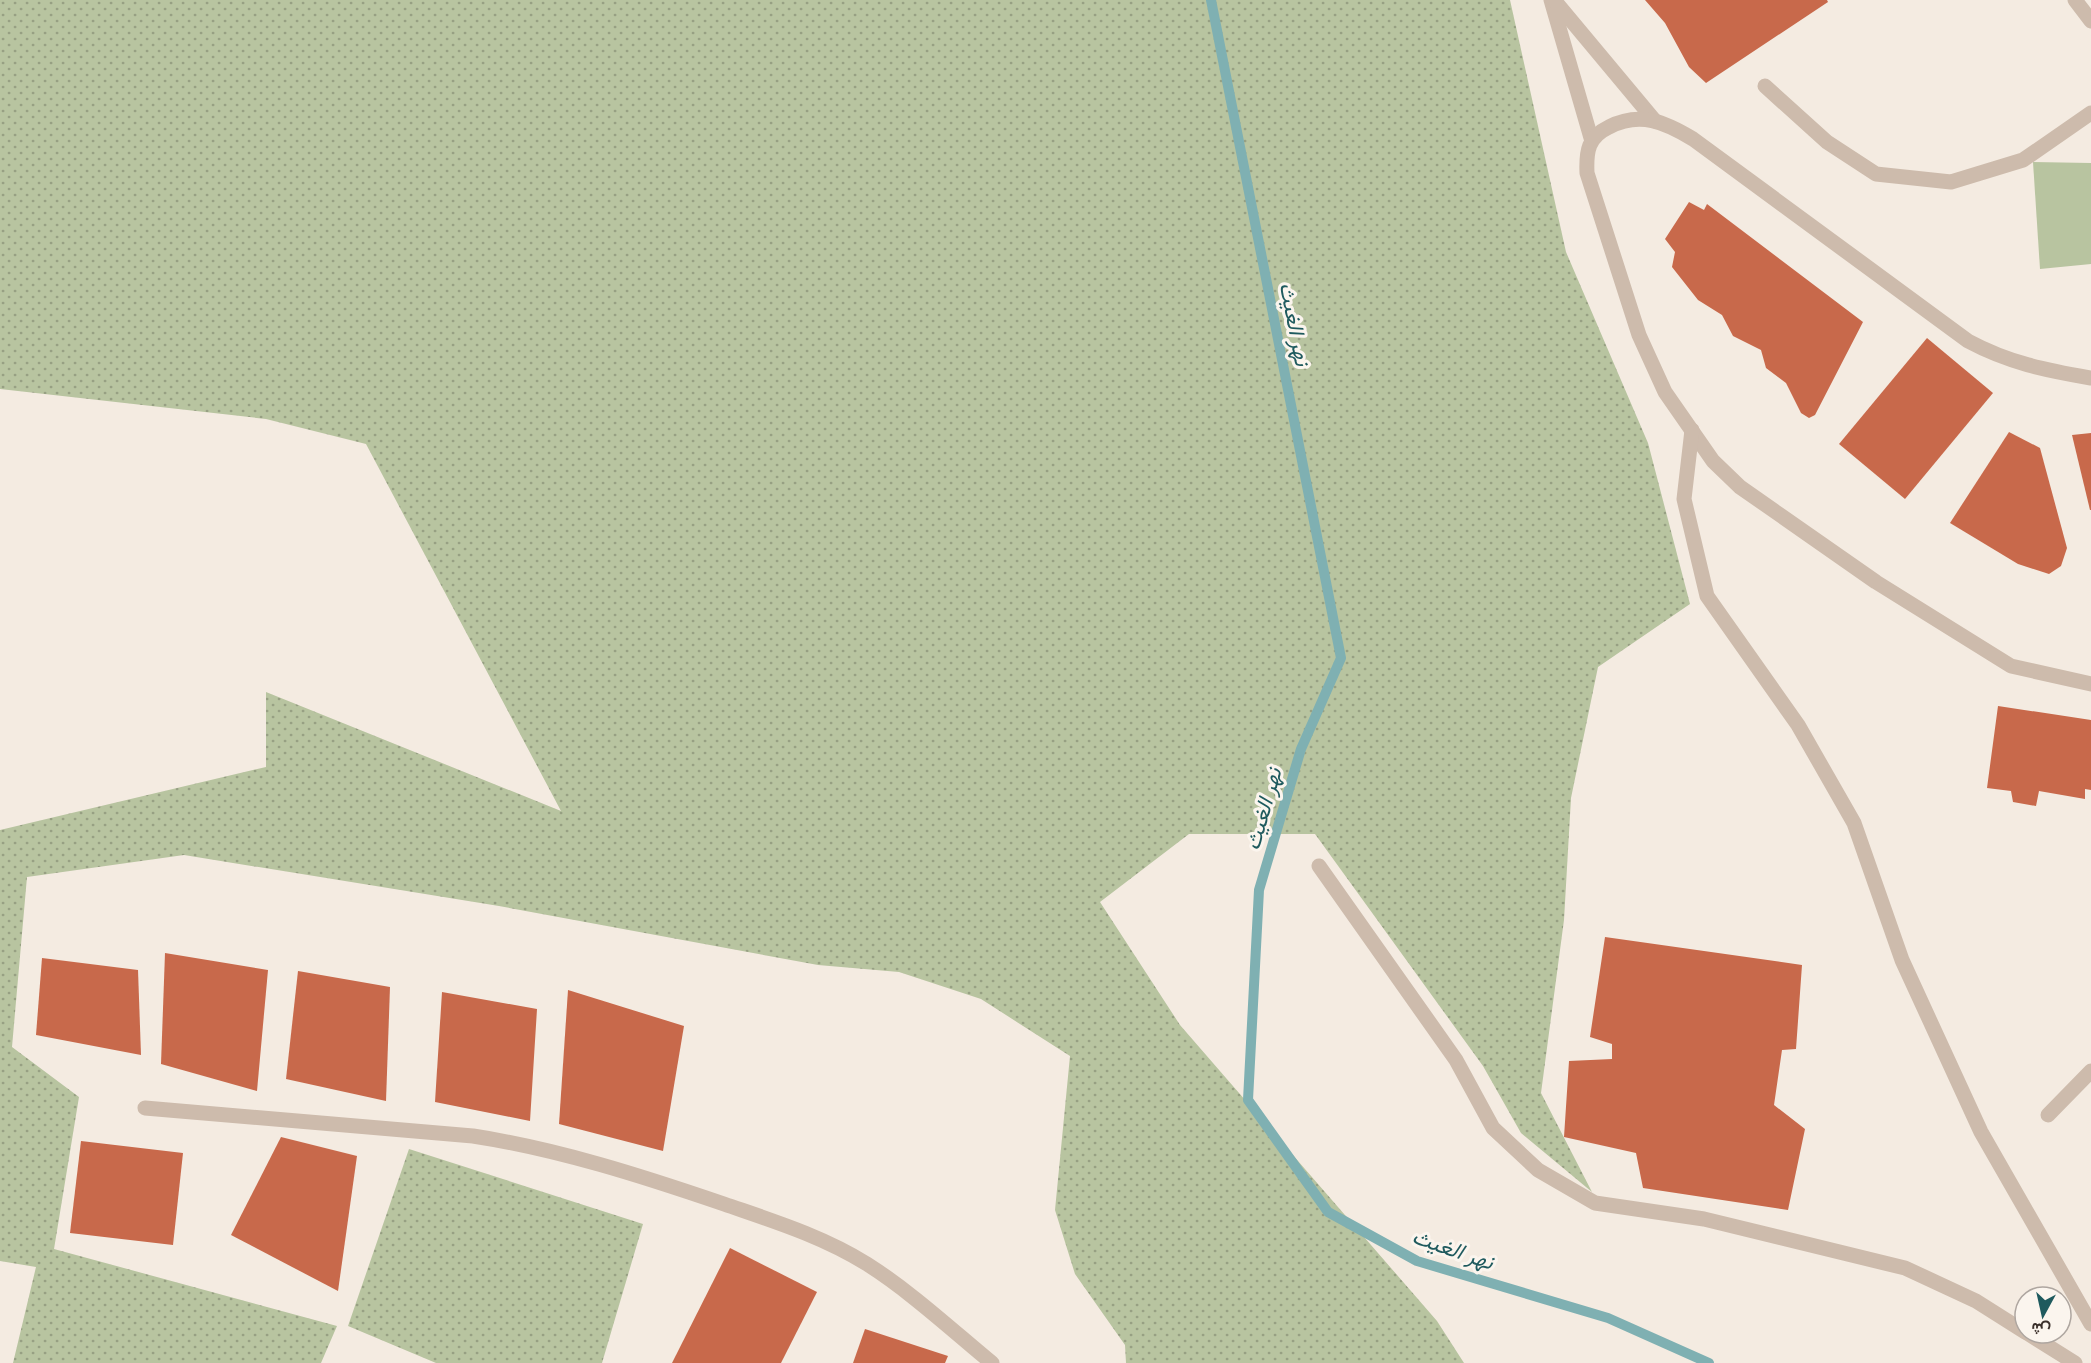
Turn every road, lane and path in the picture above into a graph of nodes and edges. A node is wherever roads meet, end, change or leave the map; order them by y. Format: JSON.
{"nodes":[{"id":1,"x":1552,"y":0,"type":"edge"},
{"id":2,"x":2074,"y":0,"type":"edge"},
{"id":3,"x":2091,"y":21,"type":"edge"},
{"id":4,"x":1765,"y":86,"type":"dead end"},
{"id":5,"x":2091,"y":113,"type":"edge"},
{"id":6,"x":1655,"y":121,"type":"junction"},
{"id":7,"x":1591,"y":138,"type":"junction"},
{"id":8,"x":2091,"y":378,"type":"edge"},
{"id":9,"x":1692,"y":430,"type":"junction"},
{"id":10,"x":2091,"y":684,"type":"edge"},
{"id":11,"x":1319,"y":866,"type":"dead end"},
{"id":12,"x":2091,"y":1071,"type":"edge"},
{"id":13,"x":145,"y":1108,"type":"dead end"},
{"id":14,"x":2048,"y":1116,"type":"dead end"},
{"id":15,"x":2013,"y":1324,"type":"edge"},
{"id":16,"x":2091,"y":1324,"type":"edge"},
{"id":17,"x":2047,"y":1345,"type":"edge"},
{"id":18,"x":993,"y":1363,"type":"edge"},
{"id":19,"x":2075,"y":1363,"type":"edge"}],
"edges":[{"from":1,"to":6,"type":"street"},
{"from":1,"to":7,"type":"street"},
{"from":2,"to":3,"type":"street"},
{"from":4,"to":5,"type":"street"},
{"from":6,"to":7,"type":"street"},
{"from":6,"to":8,"type":"street"},
{"from":7,"to":9,"type":"street"},
{"from":9,"to":10,"type":"street"},
{"from":9,"to":16,"type":"street"},
{"from":11,"to":15,"type":"street"},
{"from":12,"to":14,"type":"street"},
{"from":13,"to":18,"type":"street"},
{"from":17,"to":19,"type":"street"}]}
